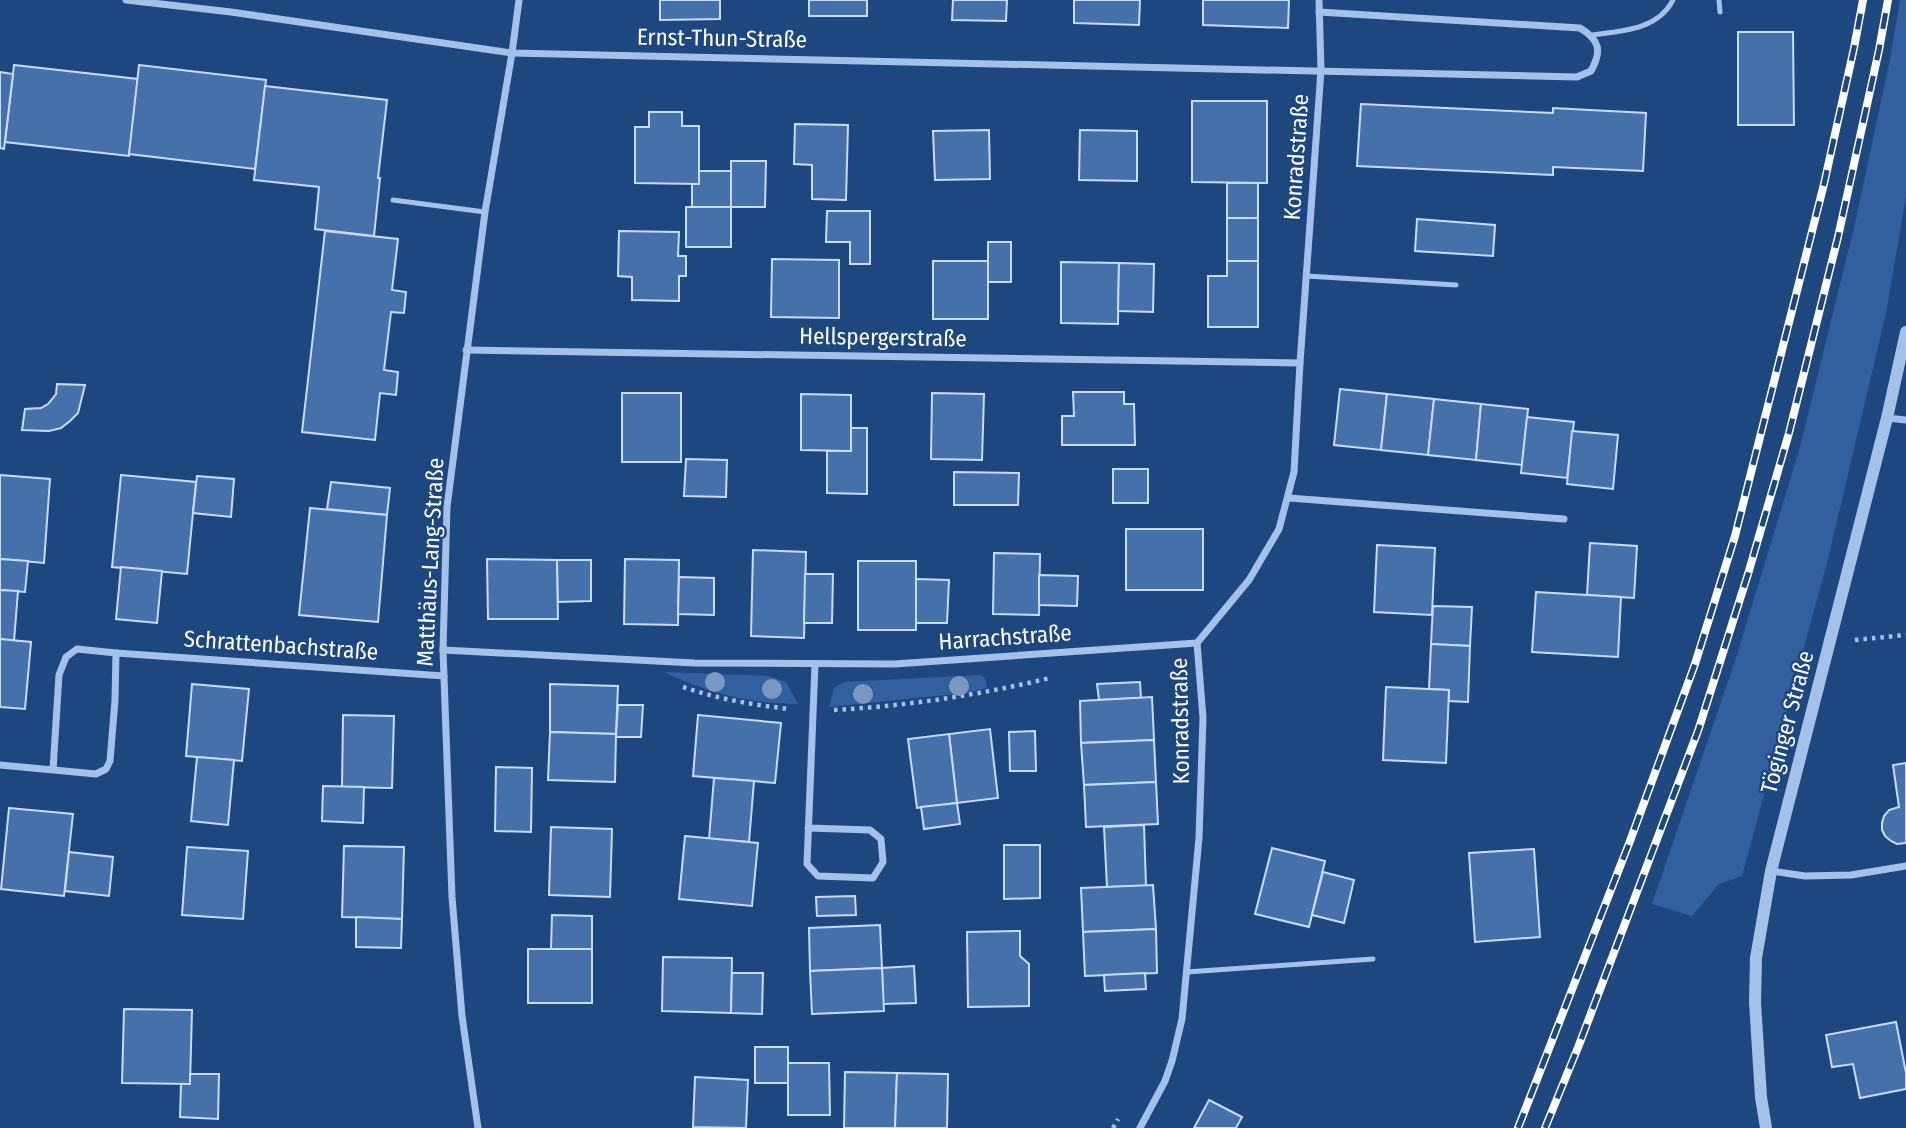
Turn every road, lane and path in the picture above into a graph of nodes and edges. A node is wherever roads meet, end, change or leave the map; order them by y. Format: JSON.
{"nodes":[{"id":1,"x":126,"y":0,"type":"edge"},
{"id":2,"x":519,"y":0,"type":"edge"},
{"id":3,"x":1319,"y":0,"type":"edge"},
{"id":4,"x":1673,"y":0,"type":"edge"},
{"id":5,"x":1719,"y":0,"type":"edge"},
{"id":6,"x":1319,"y":12,"type":"junction"},
{"id":7,"x":1720,"y":12,"type":"dead end"},
{"id":8,"x":1592,"y":35,"type":"junction"},
{"id":9,"x":512,"y":53,"type":"junction"},
{"id":10,"x":1321,"y":70,"type":"junction"},
{"id":11,"x":393,"y":200,"type":"dead end"},
{"id":12,"x":485,"y":212,"type":"junction"},
{"id":13,"x":1306,"y":276,"type":"junction"},
{"id":14,"x":1456,"y":285,"type":"dead end"},
{"id":15,"x":1906,"y":332,"type":"edge"},
{"id":16,"x":466,"y":350,"type":"junction"},
{"id":17,"x":1300,"y":363,"type":"junction"},
{"id":18,"x":1888,"y":418,"type":"junction"},
{"id":19,"x":1906,"y":420,"type":"edge"},
{"id":20,"x":1289,"y":498,"type":"junction"},
{"id":21,"x":1564,"y":519,"type":"dead end"},
{"id":22,"x":1906,"y":635,"type":"edge"},
{"id":23,"x":1829,"y":641,"type":"junction"},
{"id":24,"x":1197,"y":643,"type":"junction"},
{"id":25,"x":443,"y":650,"type":"junction"},
{"id":26,"x":116,"y":653,"type":"junction"},
{"id":27,"x":636,"y":660,"type":"junction"},
{"id":28,"x":815,"y":664,"type":"junction"},
{"id":29,"x":444,"y":676,"type":"junction"},
{"id":30,"x":1053,"y":677,"type":"dead end"},
{"id":31,"x":813,"y":711,"type":"junction"},
{"id":32,"x":0,"y":765,"type":"edge"},
{"id":33,"x":53,"y":770,"type":"junction"},
{"id":34,"x":808,"y":828,"type":"junction"},
{"id":35,"x":1906,"y":866,"type":"edge"},
{"id":36,"x":1771,"y":871,"type":"junction"},
{"id":37,"x":1373,"y":959,"type":"dead end"},
{"id":38,"x":1187,"y":972,"type":"junction"},
{"id":39,"x":478,"y":1128,"type":"edge"},
{"id":40,"x":1140,"y":1128,"type":"edge"},
{"id":41,"x":1766,"y":1128,"type":"edge"}],
"edges":[{"from":1,"to":9,"type":"street","name":"Ernst-Thun-Straße"},
{"from":2,"to":9,"type":"street","name":"Matthäus-Lang-Straße"},
{"from":3,"to":6,"type":"street","name":"Konradstraße"},
{"from":4,"to":8,"type":"lane"},
{"from":5,"to":7,"type":"lane"},
{"from":6,"to":8,"type":"street"},
{"from":6,"to":10,"type":"street","name":"Konradstraße"},
{"from":8,"to":10,"type":"street","name":"Konradstraße"},
{"from":9,"to":10,"type":"street","name":"Ernst-Thun-Straße"},
{"from":9,"to":12,"type":"street","name":"Matthäus-Lang-Straße"},
{"from":10,"to":13,"type":"street","name":"Konradstraße"},
{"from":11,"to":12,"type":"lane"},
{"from":12,"to":16,"type":"street","name":"Matthäus-Lang-Straße"},
{"from":13,"to":14,"type":"lane"},
{"from":13,"to":17,"type":"street","name":"Konradstraße"},
{"from":15,"to":18,"type":"street","name":"Töginger Straße"},
{"from":16,"to":17,"type":"street","name":"Hellspergerstraße"},
{"from":16,"to":25,"type":"street","name":"Matthäus-Lang-Straße"},
{"from":17,"to":20,"type":"street","name":"Konradstraße"},
{"from":18,"to":19,"type":"street"},
{"from":18,"to":23,"type":"street","name":"Töginger Straße"},
{"from":20,"to":21,"type":"street"},
{"from":20,"to":24,"type":"street","name":"Konradstraße"},
{"from":22,"to":23,"type":"path"},
{"from":23,"to":36,"type":"street","name":"Töginger Straße"},
{"from":24,"to":28,"type":"street","name":"Harrachstraße"},
{"from":24,"to":38,"type":"street","name":"Konradstraße"},
{"from":25,"to":27,"type":"street","name":"Harrachstraße"},
{"from":25,"to":29,"type":"street","name":"Matthäus-Lang-Straße"},
{"from":26,"to":29,"type":"street","name":"Schrattenbachstraße"},
{"from":26,"to":33,"type":"street","name":"Schrattenbachstraße"},
{"from":26,"to":33,"type":"street"},
{"from":27,"to":28,"type":"street","name":"Harrachstraße"},
{"from":27,"to":31,"type":"path"},
{"from":28,"to":31,"type":"street"},
{"from":29,"to":39,"type":"street","name":"Matthäus-Lang-Straße"},
{"from":30,"to":31,"type":"path"},
{"from":31,"to":34,"type":"street"},
{"from":32,"to":33,"type":"street"},
{"from":34,"to":34,"type":"street"},
{"from":35,"to":36,"type":"street"},
{"from":36,"to":41,"type":"street","name":"Töginger Straße"},
{"from":37,"to":38,"type":"lane"},
{"from":38,"to":40,"type":"street","name":"Konradstraße"}]}
